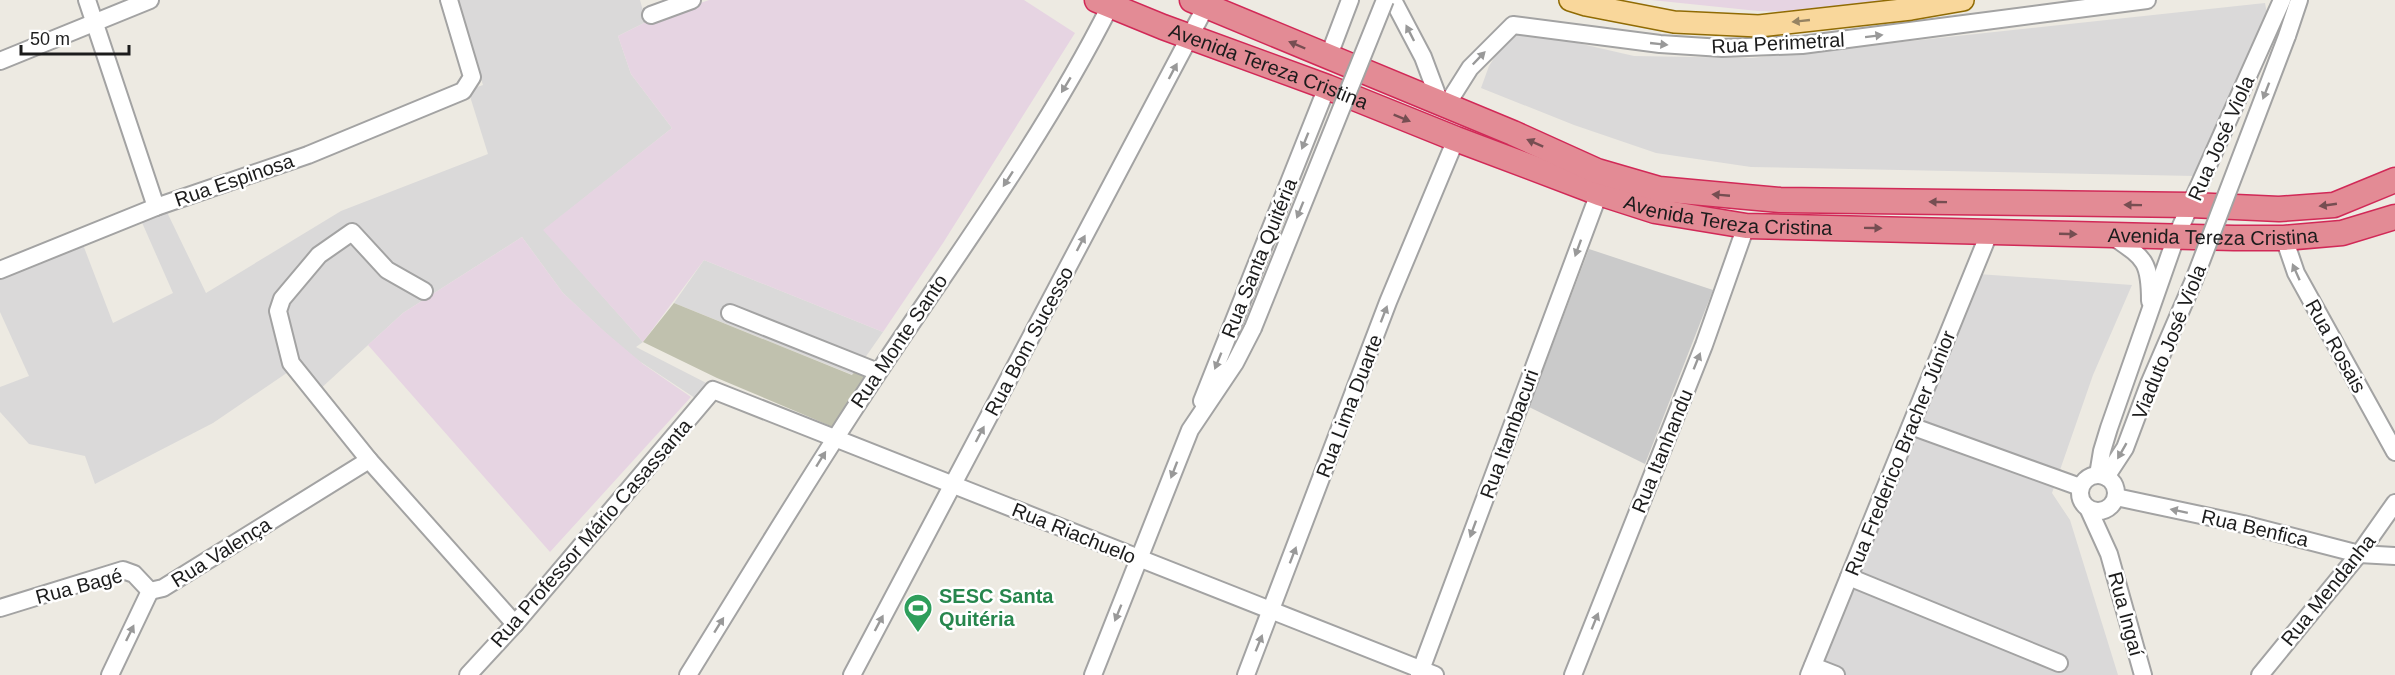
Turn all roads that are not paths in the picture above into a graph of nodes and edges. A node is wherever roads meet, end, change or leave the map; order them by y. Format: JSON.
{"nodes":[{"id":1,"x":87,"y":0,"type":"edge"},
{"id":2,"x":150,"y":0,"type":"edge"},
{"id":3,"x":449,"y":0,"type":"edge"},
{"id":4,"x":692,"y":0,"type":"edge"},
{"id":5,"x":1350,"y":0,"type":"edge"},
{"id":6,"x":1385,"y":0,"type":"edge"},
{"id":7,"x":1393,"y":0,"type":"edge"},
{"id":8,"x":1570,"y":0,"type":"edge"},
{"id":9,"x":1963,"y":0,"type":"edge"},
{"id":10,"x":2147,"y":0,"type":"edge"},
{"id":11,"x":2282,"y":0,"type":"edge"},
{"id":12,"x":2299,"y":0,"type":"edge"},
{"id":13,"x":1103,"y":3,"type":"edge"},
{"id":14,"x":1199,"y":3,"type":"edge"},
{"id":15,"x":651,"y":15,"type":"dead end"},
{"id":16,"x":94,"y":21,"type":"junction"},
{"id":17,"x":1191,"y":37,"type":"junction"},
{"id":18,"x":1328,"y":58,"type":"junction"},
{"id":19,"x":0,"y":61,"type":"edge"},
{"id":20,"x":1327,"y":87,"type":"junction"},
{"id":21,"x":1444,"y":106,"type":"junction"},
{"id":22,"x":1455,"y":139,"type":"junction"},
{"id":23,"x":2395,"y":180,"type":"edge"},
{"id":24,"x":1599,"y":193,"type":"junction"},
{"id":25,"x":2191,"y":206,"type":"junction"},
{"id":26,"x":156,"y":207,"type":"junction"},
{"id":27,"x":2395,"y":217,"type":"edge"},
{"id":28,"x":1746,"y":226,"type":"junction"},
{"id":29,"x":1990,"y":231,"type":"junction"},
{"id":30,"x":2112,"y":236,"type":"junction"},
{"id":31,"x":2176,"y":237,"type":"junction"},
{"id":32,"x":2284,"y":238,"type":"junction"},
{"id":33,"x":0,"y":270,"type":"edge"},
{"id":34,"x":424,"y":291,"type":"dead end"},
{"id":35,"x":2150,"y":311,"type":"junction"},
{"id":36,"x":730,"y":313,"type":"dead end"},
{"id":37,"x":878,"y":372,"type":"junction"},
{"id":38,"x":713,"y":390,"type":"joint"},
{"id":39,"x":1911,"y":426,"type":"junction"},
{"id":40,"x":1190,"y":430,"type":"junction"},
{"id":41,"x":835,"y":438,"type":"junction"},
{"id":42,"x":2395,"y":452,"type":"edge"},
{"id":43,"x":369,"y":460,"type":"junction"},
{"id":44,"x":2102,"y":476,"type":"junction"},
{"id":45,"x":953,"y":485,"type":"junction"},
{"id":46,"x":2080,"y":487,"type":"junction"},
{"id":47,"x":2112,"y":502,"type":"junction"},
{"id":48,"x":2395,"y":504,"type":"edge"},
{"id":49,"x":2089,"y":510,"type":"junction"},
{"id":50,"x":2109,"y":554,"type":"junction"},
{"id":51,"x":2359,"y":554,"type":"junction"},
{"id":52,"x":2395,"y":556,"type":"edge"},
{"id":53,"x":1140,"y":559,"type":"junction"},
{"id":54,"x":1849,"y":577,"type":"junction"},
{"id":55,"x":150,"y":591,"type":"junction"},
{"id":56,"x":0,"y":608,"type":"edge"},
{"id":57,"x":1272,"y":610,"type":"junction"},
{"id":58,"x":515,"y":624,"type":"junction"},
{"id":59,"x":2059,"y":663,"type":"dead end"},
{"id":60,"x":1811,"y":670,"type":"edge"},
{"id":61,"x":1425,"y":673,"type":"edge"},
{"id":62,"x":110,"y":675,"type":"edge"},
{"id":63,"x":468,"y":675,"type":"edge"},
{"id":64,"x":688,"y":675,"type":"edge"},
{"id":65,"x":852,"y":675,"type":"edge"},
{"id":66,"x":1093,"y":675,"type":"edge"},
{"id":67,"x":1246,"y":675,"type":"edge"},
{"id":68,"x":1573,"y":675,"type":"edge"},
{"id":69,"x":1836,"y":675,"type":"edge"},
{"id":70,"x":2143,"y":675,"type":"edge"},
{"id":71,"x":2260,"y":675,"type":"edge"}],
"edges":[{"from":1,"to":16,"type":"street"},
{"from":2,"to":16,"type":"street"},
{"from":3,"to":26,"type":"street","name":"Rua Espinosa"},
{"from":4,"to":15,"type":"street"},
{"from":5,"to":18,"type":"street"},
{"from":6,"to":40,"type":"street","name":"Rua Santa Quitéria","one_way":true,"bridge":true},
{"from":21,"to":7,"type":"street","one_way":true},
{"from":9,"to":8,"type":"main road","one_way":true},
{"from":21,"to":10,"type":"street","name":"Rua Perimetral","one_way":true},
{"from":11,"to":25,"type":"street","name":"Rua José Viola"},
{"from":12,"to":44,"type":"street","name":"Viaduto José Viola","one_way":true,"bridge":true},
{"from":13,"to":17,"type":"highway","name":"Avenida Tereza Cristina"},
{"from":13,"to":37,"type":"street","name":"Rua Monte Santo","one_way":true},
{"from":14,"to":17,"type":"street","name":"Rua Bom Sucesso"},
{"from":18,"to":14,"type":"highway","name":"Avenida Tereza Cristina","one_way":true},
{"from":16,"to":19,"type":"street"},
{"from":16,"to":26,"type":"street"},
{"from":17,"to":20,"type":"highway","name":"Avenida Tereza Cristina"},
{"from":45,"to":17,"type":"street","name":"Rua Bom Sucesso","one_way":true},
{"from":18,"to":21,"type":"highway","name":"Avenida Tereza Cristina"},
{"from":20,"to":22,"type":"highway","name":"Avenida Tereza Cristina","one_way":true},
{"from":20,"to":40,"type":"street","name":"Rua Santa Quitéria","one_way":true},
{"from":25,"to":21,"type":"highway","name":"Avenida Tereza Cristina","one_way":true},
{"from":22,"to":24,"type":"highway","name":"Avenida Tereza Cristina"},
{"from":57,"to":22,"type":"street","name":"Rua Lima Duarte","one_way":true},
{"from":23,"to":25,"type":"highway","name":"Avenida Tereza Cristina","one_way":true},
{"from":24,"to":28,"type":"highway","name":"Avenida Tereza Cristina"},
{"from":24,"to":61,"type":"street","name":"Rua Itambacuri","one_way":true},
{"from":25,"to":31,"type":"street","name":"Rua José Viola"},
{"from":26,"to":33,"type":"street","name":"Rua Espinosa"},
{"from":27,"to":32,"type":"highway","name":"Avenida Tereza Cristina"},
{"from":28,"to":29,"type":"highway","name":"Avenida Tereza Cristina","one_way":true},
{"from":68,"to":28,"type":"street","name":"Rua Itanhandu","one_way":true},
{"from":29,"to":30,"type":"highway","name":"Avenida Tereza Cristina","one_way":true},
{"from":29,"to":39,"type":"street","name":"Rua Frederico Bracher Júnior"},
{"from":30,"to":31,"type":"highway","name":"Avenida Tereza Cristina"},
{"from":30,"to":35,"type":"street","name":"Rua José Viola"},
{"from":31,"to":32,"type":"highway","name":"Avenida Tereza Cristina"},
{"from":31,"to":35,"type":"street","name":"Rua José Viola"},
{"from":42,"to":32,"type":"street","name":"Rua Rosais","one_way":true},
{"from":34,"to":43,"type":"street"},
{"from":35,"to":44,"type":"street","name":"Rua José Viola"},
{"from":36,"to":37,"type":"street"},
{"from":37,"to":41,"type":"street","name":"Rua Monte Santo"},
{"from":38,"to":41,"type":"street","name":"Rua Riachuelo"},
{"from":38,"to":58,"type":"street","name":"Rua Professor Mário Casassanta"},
{"from":39,"to":46,"type":"street"},
{"from":39,"to":54,"type":"street","name":"Rua Frederico Bracher Júnior"},
{"from":40,"to":53,"type":"street","name":"Rua Santa Quitéria","one_way":true},
{"from":41,"to":45,"type":"street","name":"Rua Riachuelo"},
{"from":64,"to":41,"type":"street","name":"Rua Monte Santo","one_way":true},
{"from":43,"to":55,"type":"street","name":"Rua Valença"},
{"from":43,"to":58,"type":"street"},
{"from":44,"to":46,"type":"street"},
{"from":44,"to":47,"type":"street"},
{"from":45,"to":53,"type":"street","name":"Rua Riachuelo"},
{"from":65,"to":45,"type":"street","name":"Rua Bom Sucesso","one_way":true},
{"from":46,"to":49,"type":"street"},
{"from":47,"to":49,"type":"street"},
{"from":47,"to":50,"type":"street","name":"Rua Ingaí"},
{"from":51,"to":47,"type":"street","name":"Rua Benfica","one_way":true},
{"from":48,"to":51,"type":"street","name":"Rua Mendanha"},
{"from":49,"to":50,"type":"street","name":"Rua Ingaí"},
{"from":50,"to":70,"type":"street","name":"Rua Ingaí"},
{"from":51,"to":52,"type":"street","name":"Rua Benfica"},
{"from":51,"to":71,"type":"street","name":"Rua Mendanha"},
{"from":53,"to":57,"type":"street","name":"Rua Riachuelo"},
{"from":53,"to":66,"type":"street","name":"Rua Santa Quitéria","one_way":true},
{"from":54,"to":59,"type":"street"},
{"from":54,"to":60,"type":"street","name":"Rua Frederico Bracher Júnior"},
{"from":55,"to":56,"type":"street","name":"Rua Bagé"},
{"from":62,"to":55,"type":"street","name":"Rua Valença","one_way":true},
{"from":57,"to":61,"type":"street","name":"Rua Riachuelo"},
{"from":67,"to":57,"type":"street","name":"Rua Lima Duarte","one_way":true},
{"from":58,"to":63,"type":"street","name":"Rua Professor Mário Casassanta"},
{"from":60,"to":69,"type":"street"}]}
